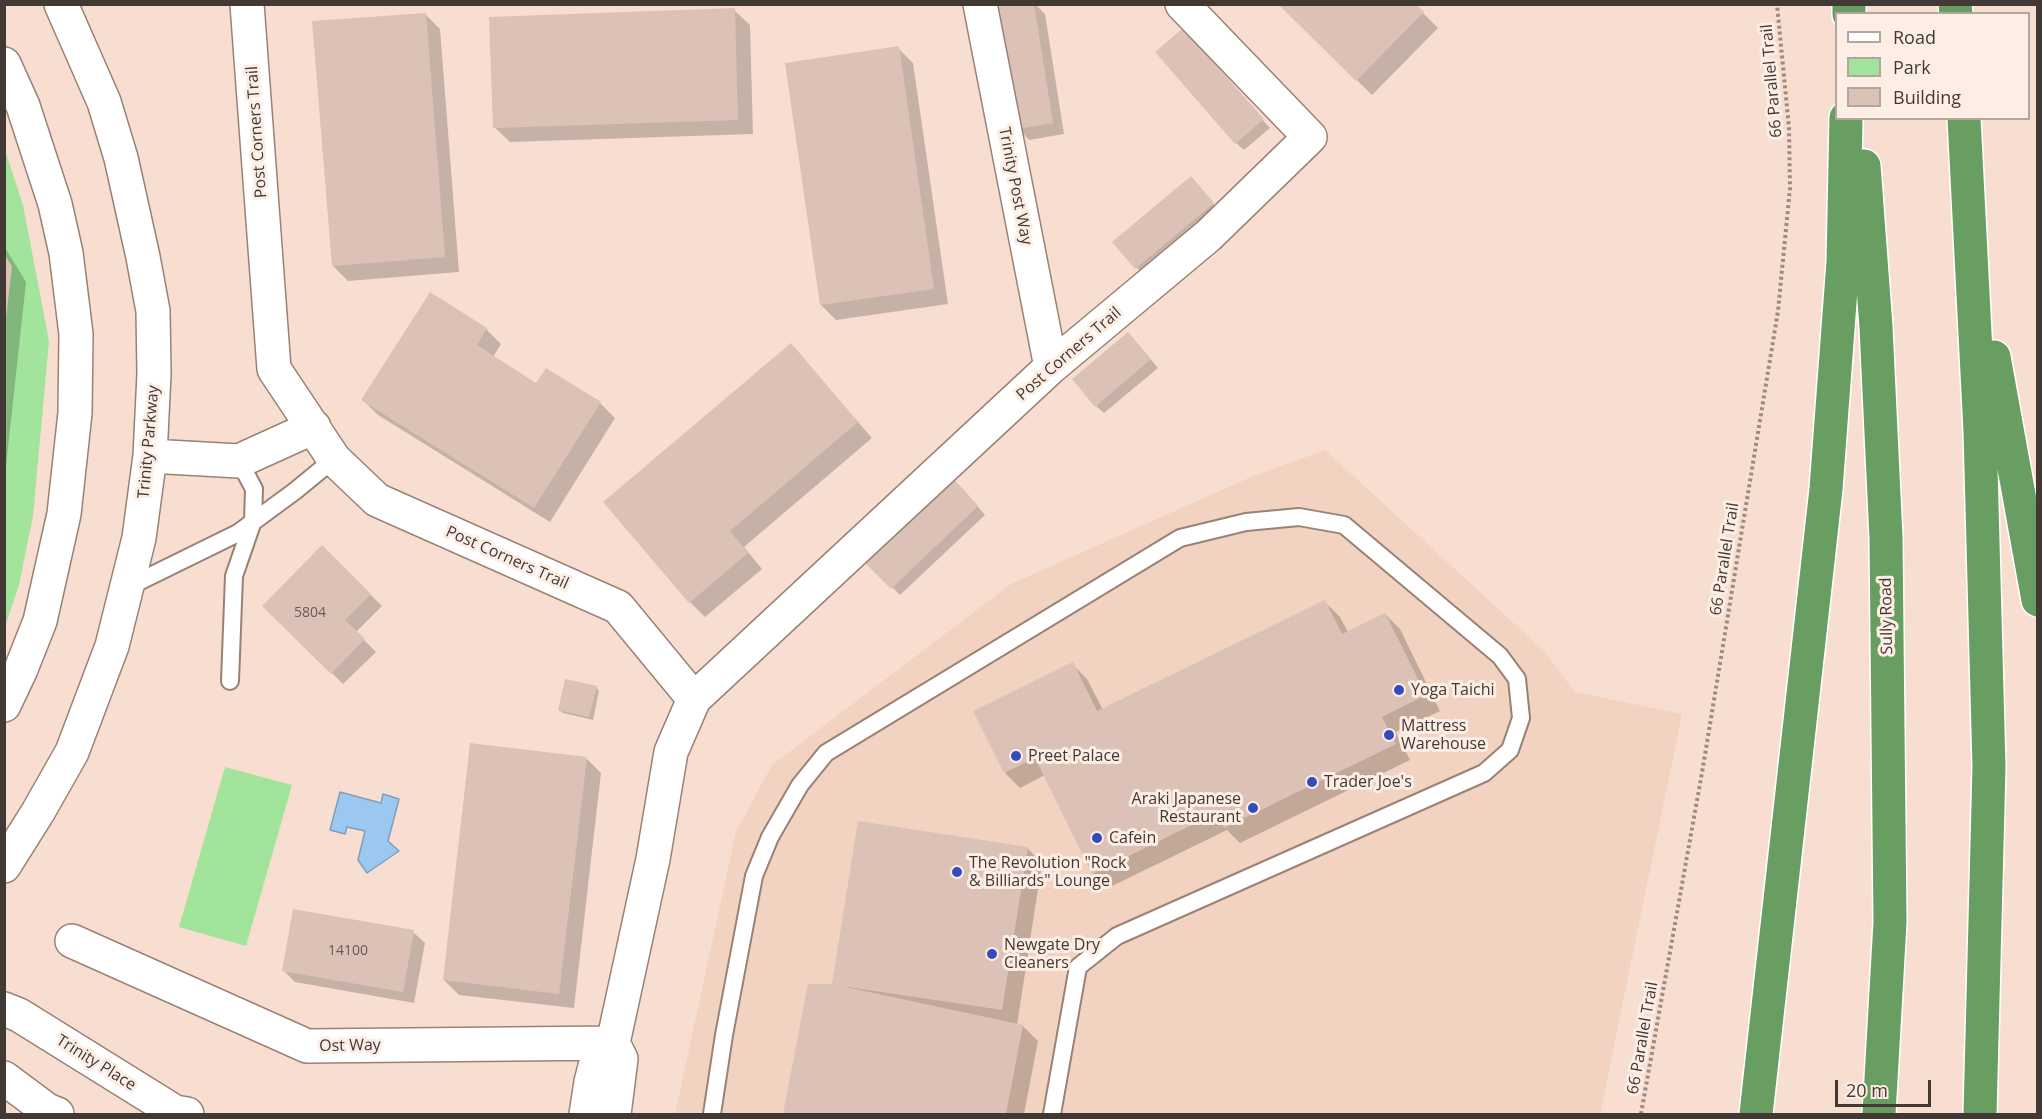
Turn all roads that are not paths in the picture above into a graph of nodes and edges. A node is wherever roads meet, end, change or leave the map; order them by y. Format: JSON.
{"nodes":[{"id":1,"x":61,"y":4,"type":"edge"},
{"id":2,"x":247,"y":4,"type":"edge"},
{"id":3,"x":980,"y":4,"type":"edge"},
{"id":4,"x":1182,"y":4,"type":"edge"},
{"id":5,"x":4,"y":64,"type":"edge"},
{"id":6,"x":1846,"y":120,"type":"edge"},
{"id":7,"x":1860,"y":120,"type":"edge"},
{"id":8,"x":1964,"y":120,"type":"edge"},
{"id":9,"x":1964,"y":120,"type":"edge"},
{"id":10,"x":1051,"y":367,"type":"junction"},
{"id":11,"x":314,"y":427,"type":"junction"},
{"id":12,"x":150,"y":456,"type":"junction"},
{"id":13,"x":334,"y":459,"type":"junction"},
{"id":14,"x":239,"y":461,"type":"junction"},
{"id":15,"x":253,"y":521,"type":"junction"},
{"id":16,"x":128,"y":587,"type":"junction"},
{"id":17,"x":2037,"y":600,"type":"edge"},
{"id":18,"x":230,"y":681,"type":"dead end"},
{"id":19,"x":694,"y":699,"type":"junction"},
{"id":20,"x":4,"y":705,"type":"edge"},
{"id":21,"x":4,"y":866,"type":"edge"},
{"id":22,"x":72,"y":941,"type":"dead end"},
{"id":23,"x":4,"y":1009,"type":"edge"},
{"id":24,"x":613,"y":1043,"type":"junction"},
{"id":25,"x":4,"y":1078,"type":"edge"},
{"id":26,"x":57,"y":1114,"type":"edge"},
{"id":27,"x":187,"y":1114,"type":"edge"},
{"id":28,"x":586,"y":1114,"type":"edge"},
{"id":29,"x":614,"y":1114,"type":"edge"},
{"id":30,"x":712,"y":1114,"type":"edge"},
{"id":31,"x":1052,"y":1114,"type":"edge"},
{"id":32,"x":1756,"y":1114,"type":"edge"},
{"id":33,"x":1879,"y":1114,"type":"edge"},
{"id":34,"x":1980,"y":1114,"type":"edge"}],
"edges":[{"from":1,"to":12,"type":"street","name":"Trinity Parkway"},
{"from":2,"to":11,"type":"street","name":"Post Corners Trail"},
{"from":3,"to":10,"type":"street","name":"Trinity Post Way"},
{"from":4,"to":10,"type":"street","name":"Post Corners Trail"},
{"from":5,"to":20,"type":"street"},
{"from":6,"to":32,"type":"highway"},
{"from":7,"to":33,"type":"highway","name":"Sully Road"},
{"from":8,"to":17,"type":"highway"},
{"from":9,"to":34,"type":"highway"},
{"from":10,"to":19,"type":"street","name":"Post Corners Trail"},
{"from":11,"to":13,"type":"street","name":"Post Corners Trail"},
{"from":11,"to":14,"type":"street"},
{"from":12,"to":14,"type":"street"},
{"from":12,"to":16,"type":"street","name":"Trinity Parkway"},
{"from":13,"to":15,"type":"lane"},
{"from":13,"to":19,"type":"street","name":"Post Corners Trail"},
{"from":14,"to":15,"type":"lane"},
{"from":15,"to":16,"type":"lane"},
{"from":15,"to":18,"type":"lane"},
{"from":16,"to":21,"type":"street","name":"Trinity Parkway"},
{"from":19,"to":24,"type":"street","name":"Post Corners Trail"},
{"from":22,"to":24,"type":"street","name":"Ost Way"},
{"from":23,"to":27,"type":"street","name":"Trinity Place"},
{"from":24,"to":28,"type":"street","name":"Post Corners Trail"},
{"from":24,"to":29,"type":"street","name":"Post Corners Trail"},
{"from":25,"to":26,"type":"street"},
{"from":30,"to":31,"type":"lane"}]}
